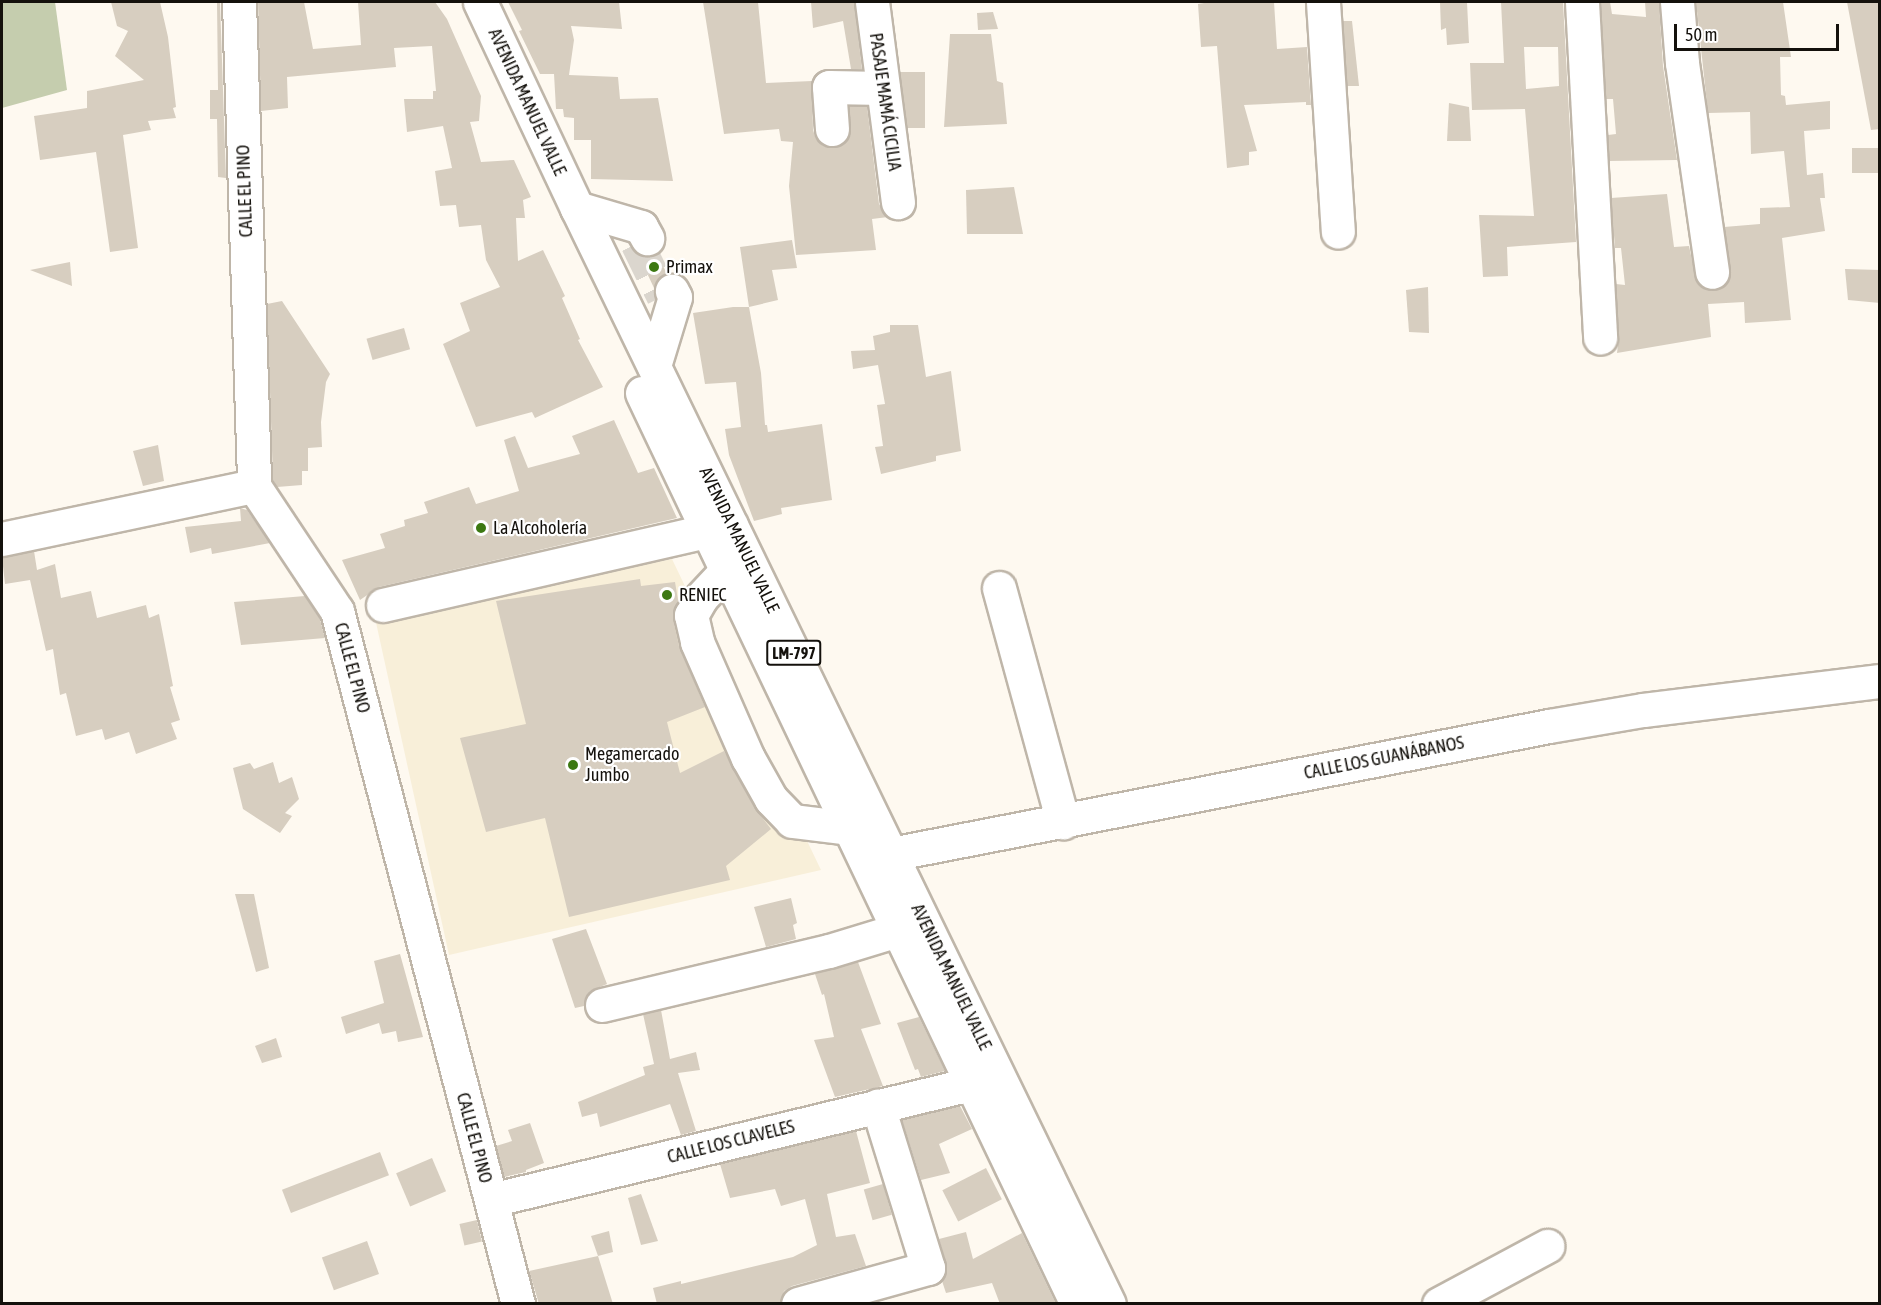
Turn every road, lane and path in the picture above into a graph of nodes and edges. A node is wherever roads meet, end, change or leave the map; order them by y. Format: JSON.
{"nodes":[{"id":1,"x":239,"y":2,"type":"edge"},
{"id":2,"x":456,"y":2,"type":"edge"},
{"id":3,"x":480,"y":2,"type":"edge"},
{"id":4,"x":872,"y":2,"type":"edge"},
{"id":5,"x":1323,"y":2,"type":"edge"},
{"id":6,"x":1582,"y":2,"type":"edge"},
{"id":7,"x":1677,"y":2,"type":"edge"},
{"id":8,"x":883,"y":88,"type":"junction"},
{"id":9,"x":832,"y":129,"type":"dead end"},
{"id":10,"x":898,"y":202,"type":"dead end"},
{"id":11,"x":576,"y":208,"type":"junction"},
{"id":12,"x":1338,"y":232,"type":"dead end"},
{"id":13,"x":636,"y":234,"type":"tunnel mouth"},
{"id":14,"x":1713,"y":272,"type":"dead end"},
{"id":15,"x":669,"y":299,"type":"tunnel mouth"},
{"id":16,"x":1600,"y":338,"type":"dead end"},
{"id":17,"x":654,"y":366,"type":"junction"},
{"id":18,"x":254,"y":486,"type":"junction"},
{"id":19,"x":719,"y":527,"type":"junction"},
{"id":20,"x":2,"y":539,"type":"edge"},
{"id":21,"x":726,"y":571,"type":"junction"},
{"id":22,"x":999,"y":588,"type":"dead end"},
{"id":23,"x":383,"y":605,"type":"dead end"},
{"id":24,"x":1880,"y":681,"type":"edge"},
{"id":25,"x":1063,"y":822,"type":"junction"},
{"id":26,"x":849,"y":828,"type":"junction"},
{"id":27,"x":891,"y":854,"type":"junction"},
{"id":28,"x":898,"y":930,"type":"junction"},
{"id":29,"x":602,"y":1005,"type":"dead end"},
{"id":30,"x":970,"y":1084,"type":"junction"},
{"id":31,"x":878,"y":1106,"type":"junction"},
{"id":32,"x":491,"y":1200,"type":"junction"},
{"id":33,"x":1547,"y":1246,"type":"dead end"},
{"id":34,"x":1094,"y":1301,"type":"edge"},
{"id":35,"x":518,"y":1304,"type":"edge"},
{"id":36,"x":798,"y":1304,"type":"edge"},
{"id":37,"x":1439,"y":1304,"type":"edge"}],
"edges":[{"from":1,"to":18,"type":"street","name":"CALLE EL PINO"},
{"from":2,"to":19,"type":"street","name":"AVENIDA MANUEL VALLE","number":"LM-797"},
{"from":3,"to":11,"type":"street","name":"AVENIDA MANUEL VALLE","number":"LM-797"},
{"from":4,"to":8,"type":"street","name":"PASAJE MAMÁ CICILIA"},
{"from":5,"to":12,"type":"street"},
{"from":6,"to":16,"type":"street"},
{"from":7,"to":14,"type":"street"},
{"from":8,"to":9,"type":"street"},
{"from":8,"to":10,"type":"street","name":"PASAJE MAMÁ CICILIA"},
{"from":11,"to":13,"type":"street"},
{"from":11,"to":17,"type":"street","name":"AVENIDA MANUEL VALLE","number":"LM-797"},
{"from":15,"to":17,"type":"street"},
{"from":17,"to":19,"type":"street","name":"AVENIDA MANUEL VALLE","number":"LM-797"},
{"from":18,"to":20,"type":"street"},
{"from":18,"to":32,"type":"street","name":"CALLE EL PINO"},
{"from":19,"to":21,"type":"street","name":"AVENIDA MANUEL VALLE","number":"LM-797"},
{"from":19,"to":23,"type":"street"},
{"from":19,"to":27,"type":"street","name":"AVENIDA MANUEL VALLE","number":"LM-797"},
{"from":21,"to":26,"type":"street","name":"AVENIDA MANUEL VALLE","number":"LM-797"},
{"from":21,"to":26,"type":"street"},
{"from":22,"to":25,"type":"street"},
{"from":24,"to":25,"type":"street","name":"CALLE LOS GUANÁBANOS"},
{"from":25,"to":27,"type":"street","name":"CALLE LOS GUANÁBANOS"},
{"from":26,"to":28,"type":"street","name":"AVENIDA MANUEL VALLE","number":"LM-797"},
{"from":27,"to":34,"type":"street","name":"AVENIDA MANUEL VALLE","number":"LM-797"},
{"from":28,"to":29,"type":"street"},
{"from":28,"to":30,"type":"street","name":"AVENIDA MANUEL VALLE","number":"LM-797"},
{"from":30,"to":31,"type":"street","name":"CALLE LOS CLAVELES"},
{"from":30,"to":34,"type":"street","name":"AVENIDA MANUEL VALLE","number":"LM-797"},
{"from":31,"to":32,"type":"street","name":"CALLE LOS CLAVELES"},
{"from":31,"to":36,"type":"street"},
{"from":32,"to":35,"type":"street","name":"CALLE EL PINO"},
{"from":33,"to":37,"type":"street"}]}
